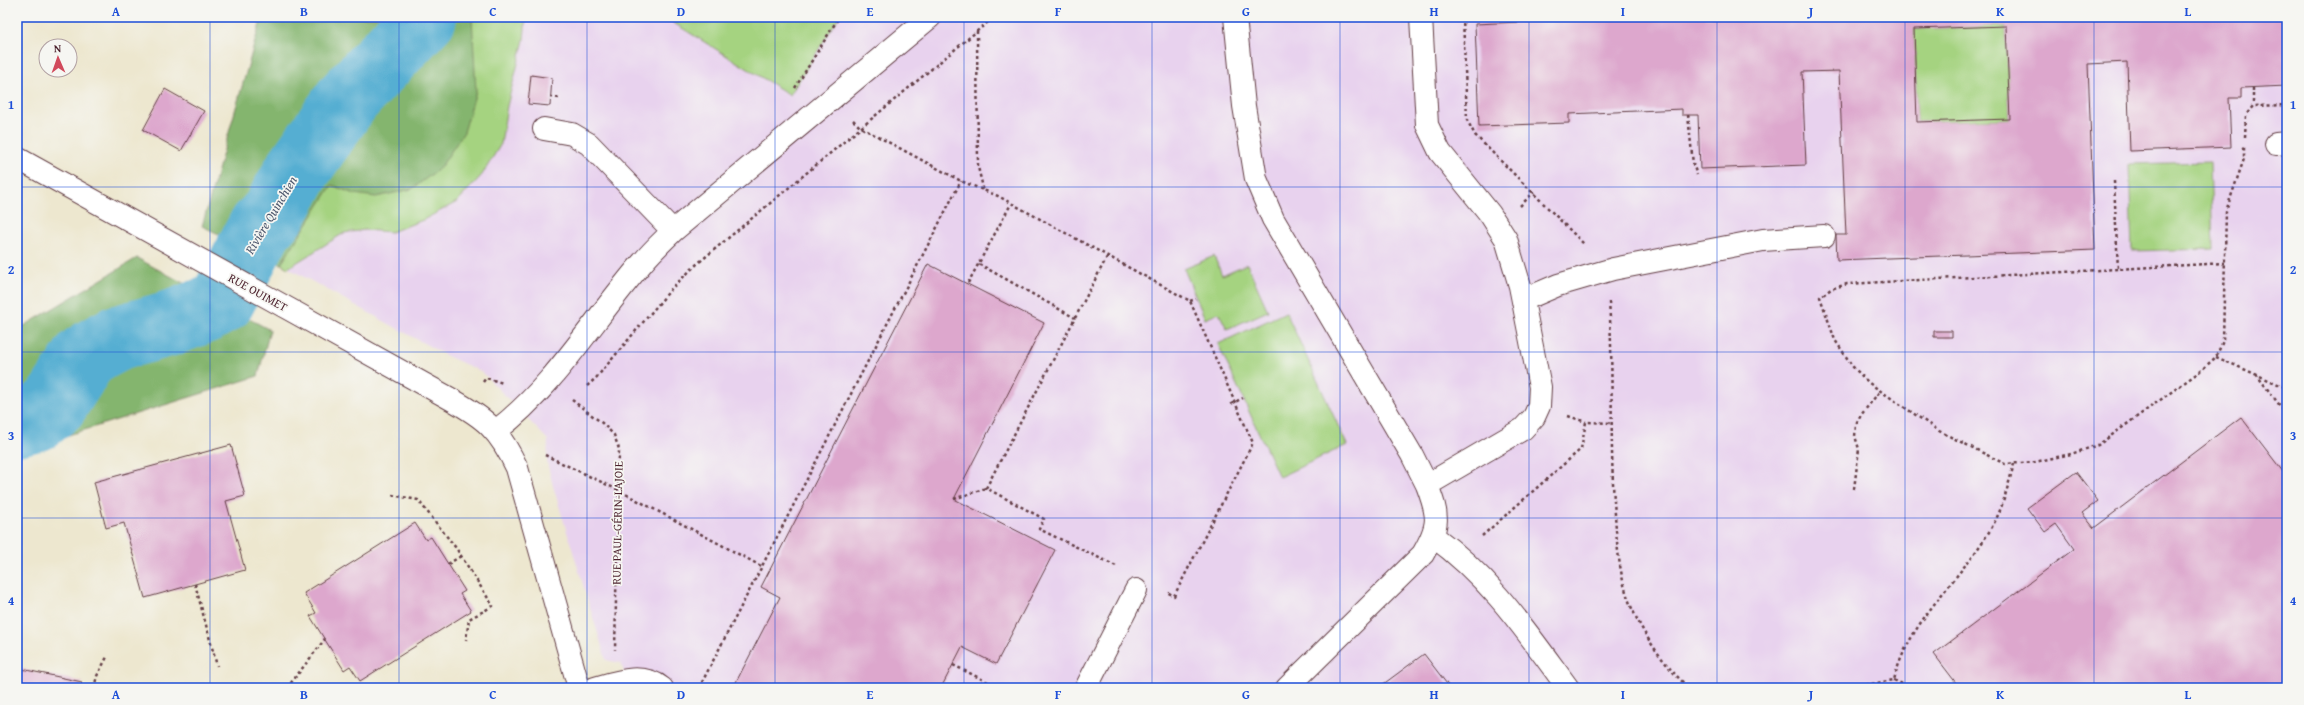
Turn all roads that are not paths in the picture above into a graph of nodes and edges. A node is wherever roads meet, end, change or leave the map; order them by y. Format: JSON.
{"nodes":[{"id":1,"x":930,"y":17,"type":"edge"},
{"id":2,"x":1235,"y":17,"type":"edge"},
{"id":3,"x":1422,"y":17,"type":"edge"},
{"id":4,"x":544,"y":129,"type":"dead end"},
{"id":5,"x":17,"y":158,"type":"edge"},
{"id":6,"x":673,"y":231,"type":"junction"},
{"id":7,"x":1824,"y":236,"type":"dead end"},
{"id":8,"x":1523,"y":300,"type":"junction"},
{"id":9,"x":496,"y":431,"type":"junction"},
{"id":10,"x":1427,"y":485,"type":"junction"},
{"id":11,"x":1433,"y":536,"type":"junction"},
{"id":12,"x":1139,"y":584,"type":"road end"},
{"id":13,"x":579,"y":688,"type":"edge"},
{"id":14,"x":595,"y":688,"type":"edge"},
{"id":15,"x":662,"y":688,"type":"edge"},
{"id":16,"x":1086,"y":688,"type":"edge"},
{"id":17,"x":1288,"y":688,"type":"edge"},
{"id":18,"x":1568,"y":688,"type":"edge"}],
"edges":[{"from":1,"to":6,"type":"street"},
{"from":2,"to":10,"type":"street"},
{"from":3,"to":8,"type":"street"},
{"from":4,"to":6,"type":"street"},
{"from":5,"to":9,"type":"street","name":"RUE OUIMET"},
{"from":6,"to":9,"type":"street"},
{"from":7,"to":8,"type":"street"},
{"from":8,"to":10,"type":"street"},
{"from":9,"to":13,"type":"street"},
{"from":10,"to":11,"type":"street"},
{"from":11,"to":17,"type":"street"},
{"from":11,"to":18,"type":"street"},
{"from":12,"to":16,"type":"street"},
{"from":14,"to":15,"type":"street"}]}
